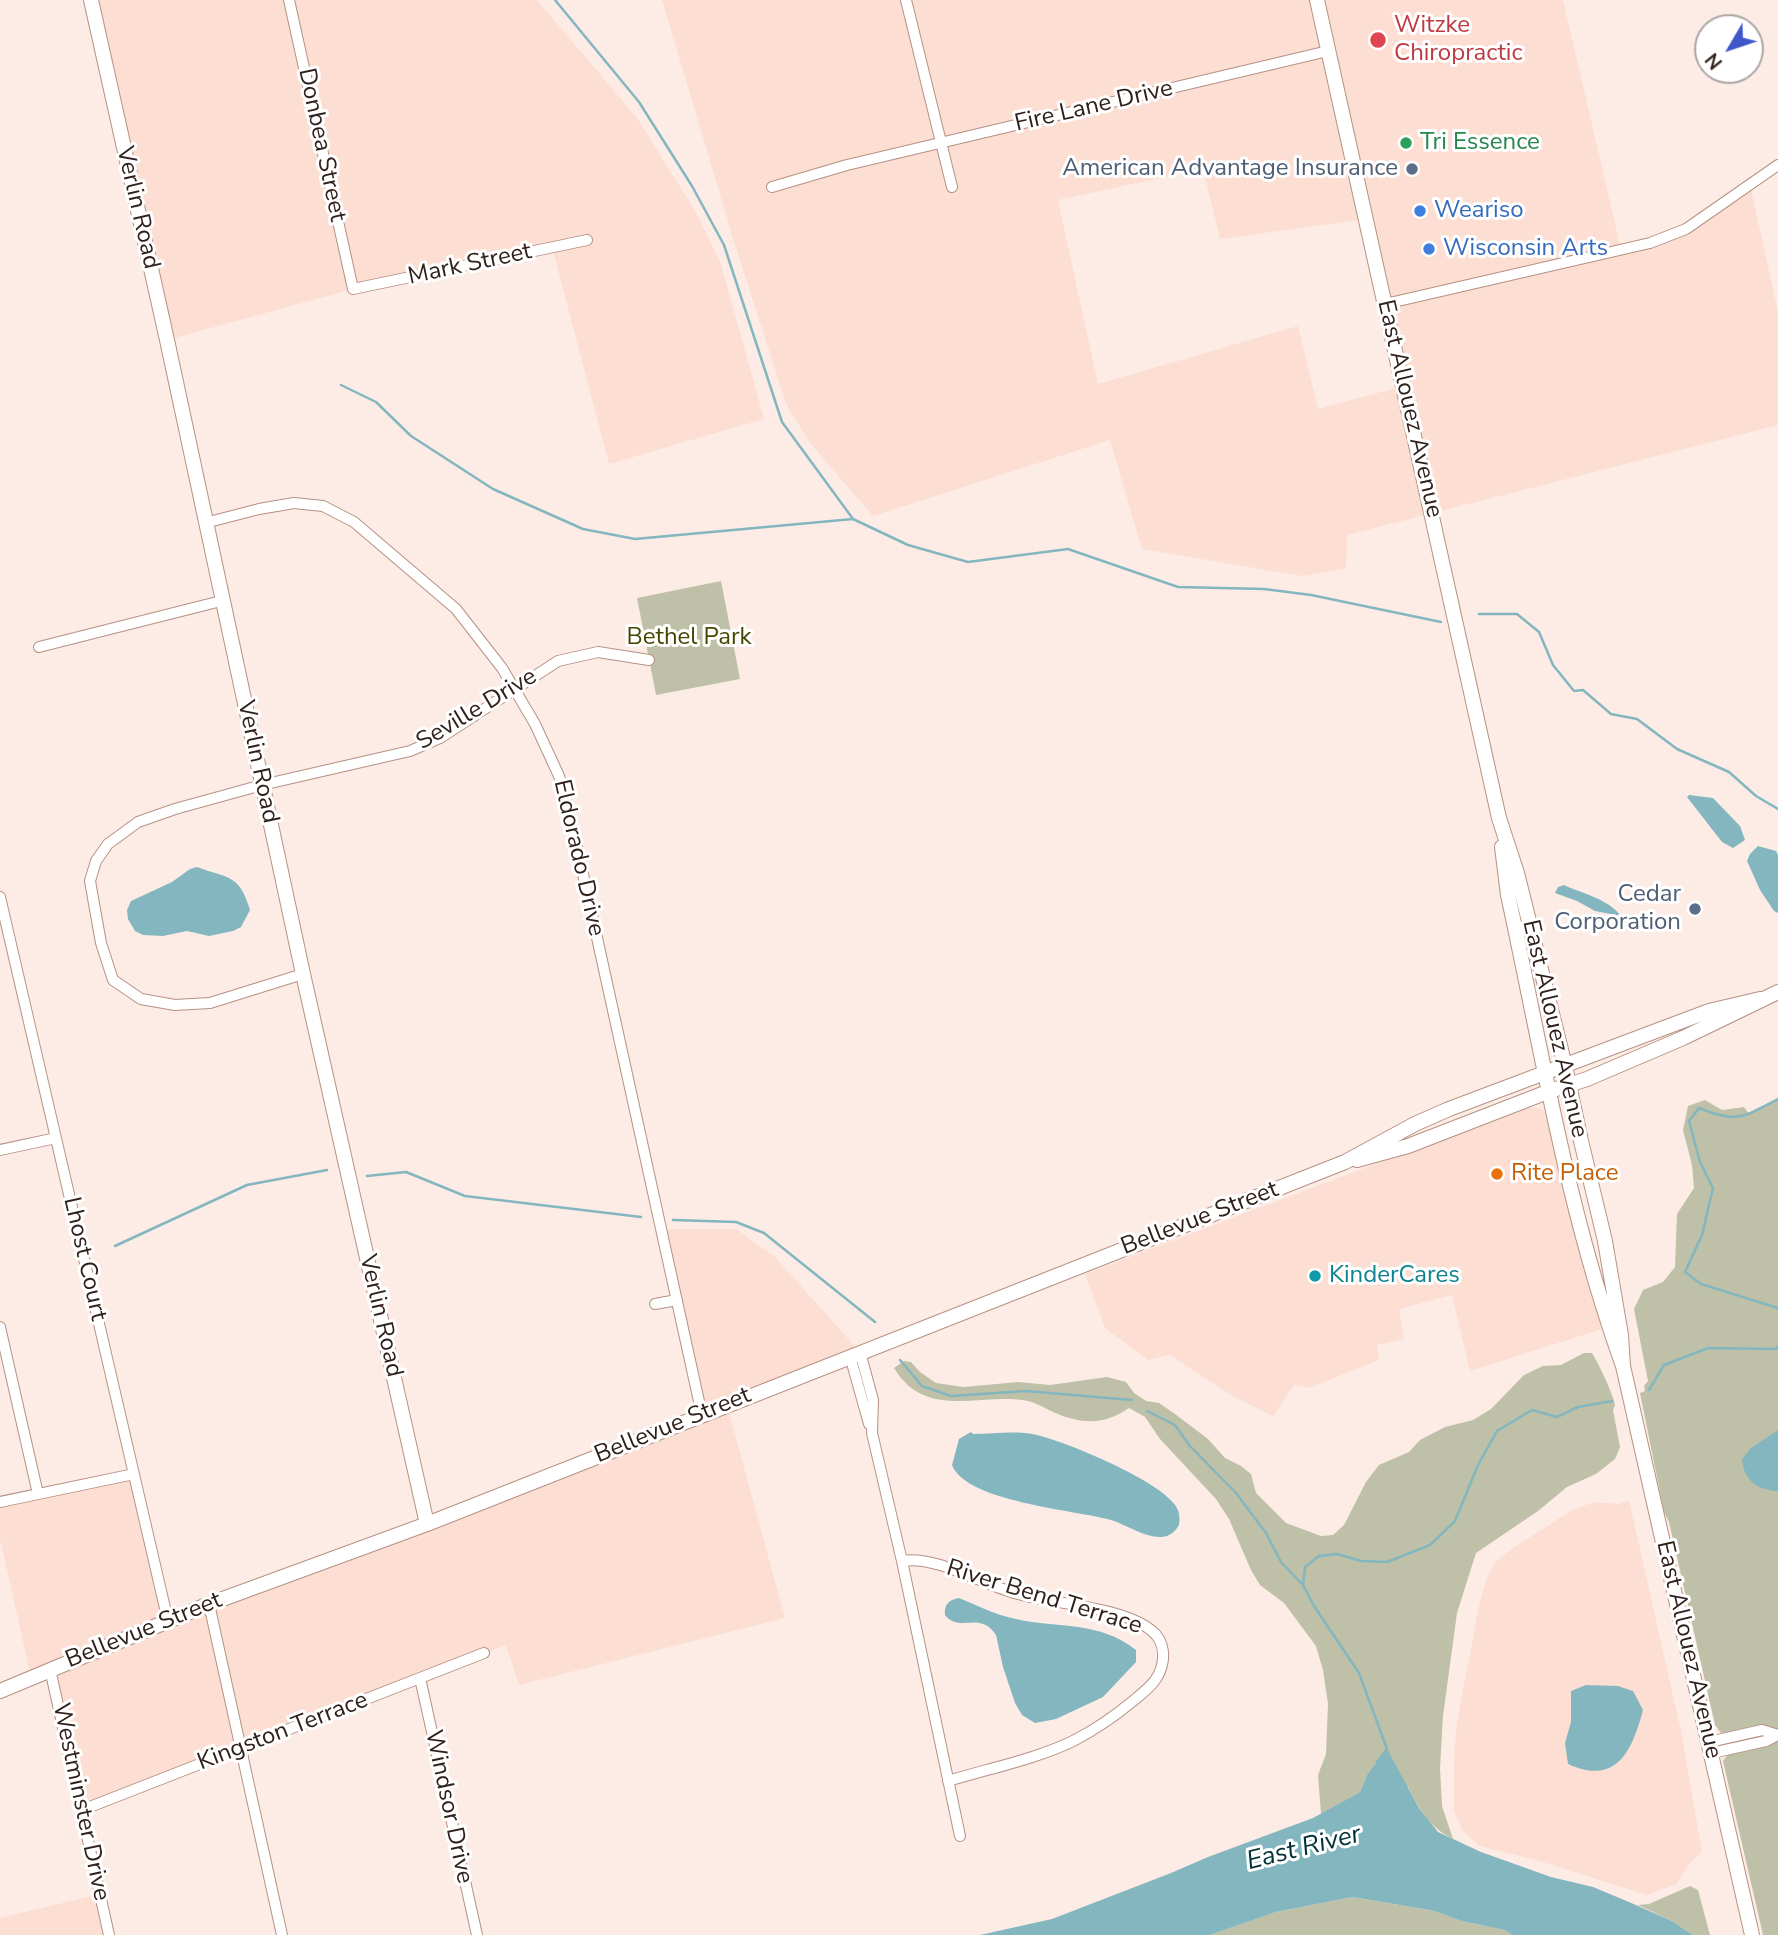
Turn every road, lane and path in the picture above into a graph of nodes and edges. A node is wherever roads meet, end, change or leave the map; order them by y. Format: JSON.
{"nodes":[{"id":1,"x":91,"y":0,"type":"edge"},
{"id":2,"x":289,"y":0,"type":"edge"},
{"id":3,"x":906,"y":0,"type":"edge"},
{"id":4,"x":1317,"y":0,"type":"edge"},
{"id":5,"x":1328,"y":51,"type":"junction"},
{"id":6,"x":940,"y":143,"type":"junction"},
{"id":7,"x":1778,"y":165,"type":"edge"},
{"id":8,"x":772,"y":187,"type":"dead end"},
{"id":9,"x":952,"y":187,"type":"dead end"},
{"id":10,"x":587,"y":240,"type":"dead end"},
{"id":11,"x":353,"y":289,"type":"joint"},
{"id":12,"x":1385,"y":304,"type":"junction"},
{"id":13,"x":205,"y":523,"type":"junction"},
{"id":14,"x":221,"y":601,"type":"junction"},
{"id":15,"x":39,"y":647,"type":"dead end"},
{"id":16,"x":649,"y":660,"type":"dead end"},
{"id":17,"x":514,"y":688,"type":"junction"},
{"id":18,"x":262,"y":785,"type":"junction"},
{"id":19,"x":1499,"y":818,"type":"junction"},
{"id":20,"x":0,"y":897,"type":"edge"},
{"id":21,"x":303,"y":974,"type":"junction"},
{"id":22,"x":1778,"y":992,"type":"edge"},
{"id":23,"x":1760,"y":999,"type":"junction"},
{"id":24,"x":1566,"y":1066,"type":"junction"},
{"id":25,"x":1546,"y":1072,"type":"junction"},
{"id":26,"x":1569,"y":1084,"type":"junction"},
{"id":27,"x":1549,"y":1091,"type":"junction"},
{"id":28,"x":56,"y":1138,"type":"junction"},
{"id":29,"x":0,"y":1150,"type":"edge"},
{"id":30,"x":1345,"y":1162,"type":"junction"},
{"id":31,"x":677,"y":1300,"type":"junction"},
{"id":32,"x":655,"y":1304,"type":"dead end"},
{"id":33,"x":0,"y":1327,"type":"edge"},
{"id":34,"x":855,"y":1354,"type":"junction"},
{"id":35,"x":1623,"y":1366,"type":"junction"},
{"id":36,"x":702,"y":1415,"type":"junction"},
{"id":37,"x":134,"y":1474,"type":"junction"},
{"id":38,"x":38,"y":1494,"type":"junction"},
{"id":39,"x":0,"y":1502,"type":"edge"},
{"id":40,"x":426,"y":1524,"type":"junction"},
{"id":41,"x":902,"y":1561,"type":"junction"},
{"id":42,"x":209,"y":1604,"type":"junction"},
{"id":43,"x":167,"y":1621,"type":"junction"},
{"id":44,"x":484,"y":1653,"type":"dead end"},
{"id":45,"x":50,"y":1669,"type":"junction"},
{"id":46,"x":420,"y":1678,"type":"junction"},
{"id":47,"x":0,"y":1691,"type":"edge"},
{"id":48,"x":1778,"y":1735,"type":"edge"},
{"id":49,"x":241,"y":1748,"type":"junction"},
{"id":50,"x":1710,"y":1748,"type":"junction"},
{"id":51,"x":948,"y":1781,"type":"junction"},
{"id":52,"x":82,"y":1810,"type":"junction"},
{"id":53,"x":960,"y":1836,"type":"dead end"},
{"id":54,"x":109,"y":1935,"type":"edge"},
{"id":55,"x":282,"y":1935,"type":"edge"},
{"id":56,"x":477,"y":1935,"type":"edge"},
{"id":57,"x":1752,"y":1935,"type":"edge"}],
"edges":[{"from":1,"to":13,"type":"street","name":"Verlin Road"},
{"from":2,"to":11,"type":"street","name":"Donbea Street"},
{"from":3,"to":6,"type":"street"},
{"from":4,"to":5,"type":"street","name":"East Allouez Avenue"},
{"from":5,"to":6,"type":"street","name":"Fire Lane Drive"},
{"from":5,"to":12,"type":"street","name":"East Allouez Avenue"},
{"from":6,"to":8,"type":"street","name":"Fire Lane Drive"},
{"from":6,"to":9,"type":"street"},
{"from":7,"to":12,"type":"street"},
{"from":10,"to":11,"type":"street","name":"Mark Street"},
{"from":12,"to":19,"type":"street","name":"East Allouez Avenue"},
{"from":13,"to":14,"type":"street","name":"Verlin Road"},
{"from":13,"to":17,"type":"street","name":"Eldorado Drive"},
{"from":14,"to":15,"type":"street"},
{"from":14,"to":18,"type":"street","name":"Verlin Road"},
{"from":16,"to":17,"type":"street","name":"Seville Drive"},
{"from":17,"to":18,"type":"street","name":"Seville Drive"},
{"from":17,"to":31,"type":"street","name":"Eldorado Drive"},
{"from":18,"to":21,"type":"street","name":"Verlin Road"},
{"from":18,"to":21,"type":"street"},
{"from":19,"to":24,"type":"street","name":"East Allouez Avenue"},
{"from":19,"to":25,"type":"street","name":"East Allouez Avenue"},
{"from":20,"to":28,"type":"street","name":"Lhost Court"},
{"from":21,"to":40,"type":"street","name":"Verlin Road"},
{"from":22,"to":23,"type":"street","name":"Bellevue Street"},
{"from":23,"to":24,"type":"street","name":"Bellevue Street"},
{"from":23,"to":26,"type":"street","name":"Bellevue Street"},
{"from":24,"to":25,"type":"street","name":"Bellevue Street"},
{"from":24,"to":26,"type":"street","name":"East Allouez Avenue"},
{"from":25,"to":27,"type":"street","name":"East Allouez Avenue"},
{"from":25,"to":30,"type":"street","name":"Bellevue Street"},
{"from":26,"to":27,"type":"street","name":"Bellevue Street"},
{"from":26,"to":35,"type":"street","name":"East Allouez Avenue"},
{"from":27,"to":30,"type":"street","name":"Bellevue Street"},
{"from":27,"to":35,"type":"street","name":"East Allouez Avenue"},
{"from":28,"to":29,"type":"street"},
{"from":28,"to":37,"type":"street","name":"Lhost Court"},
{"from":30,"to":34,"type":"street","name":"Bellevue Street"},
{"from":31,"to":32,"type":"street"},
{"from":31,"to":36,"type":"street","name":"Eldorado Drive"},
{"from":33,"to":38,"type":"street"},
{"from":34,"to":36,"type":"street","name":"Bellevue Street"},
{"from":34,"to":41,"type":"street","name":"River Bend Terrace"},
{"from":35,"to":50,"type":"street","name":"East Allouez Avenue"},
{"from":36,"to":40,"type":"street","name":"Bellevue Street"},
{"from":37,"to":38,"type":"street"},
{"from":37,"to":43,"type":"street","name":"Lhost Court"},
{"from":38,"to":39,"type":"street"},
{"from":40,"to":42,"type":"street","name":"Bellevue Street"},
{"from":41,"to":51,"type":"street","name":"River Bend Terrace"},
{"from":41,"to":51,"type":"street","name":"River Bend Terrace"},
{"from":42,"to":43,"type":"street","name":"Bellevue Street"},
{"from":42,"to":49,"type":"street"},
{"from":43,"to":45,"type":"street","name":"Bellevue Street"},
{"from":44,"to":46,"type":"street","name":"Kingston Terrace"},
{"from":45,"to":47,"type":"street","name":"Bellevue Street"},
{"from":45,"to":52,"type":"street","name":"Westminster Drive"},
{"from":46,"to":49,"type":"street","name":"Kingston Terrace"},
{"from":46,"to":56,"type":"street","name":"Windsor Drive"},
{"from":48,"to":50,"type":"street"},
{"from":49,"to":52,"type":"street","name":"Kingston Terrace"},
{"from":49,"to":55,"type":"street"},
{"from":50,"to":57,"type":"street","name":"East Allouez Avenue"},
{"from":51,"to":53,"type":"street","name":"River Bend Terrace"},
{"from":52,"to":54,"type":"street","name":"Westminster Drive"}]}
